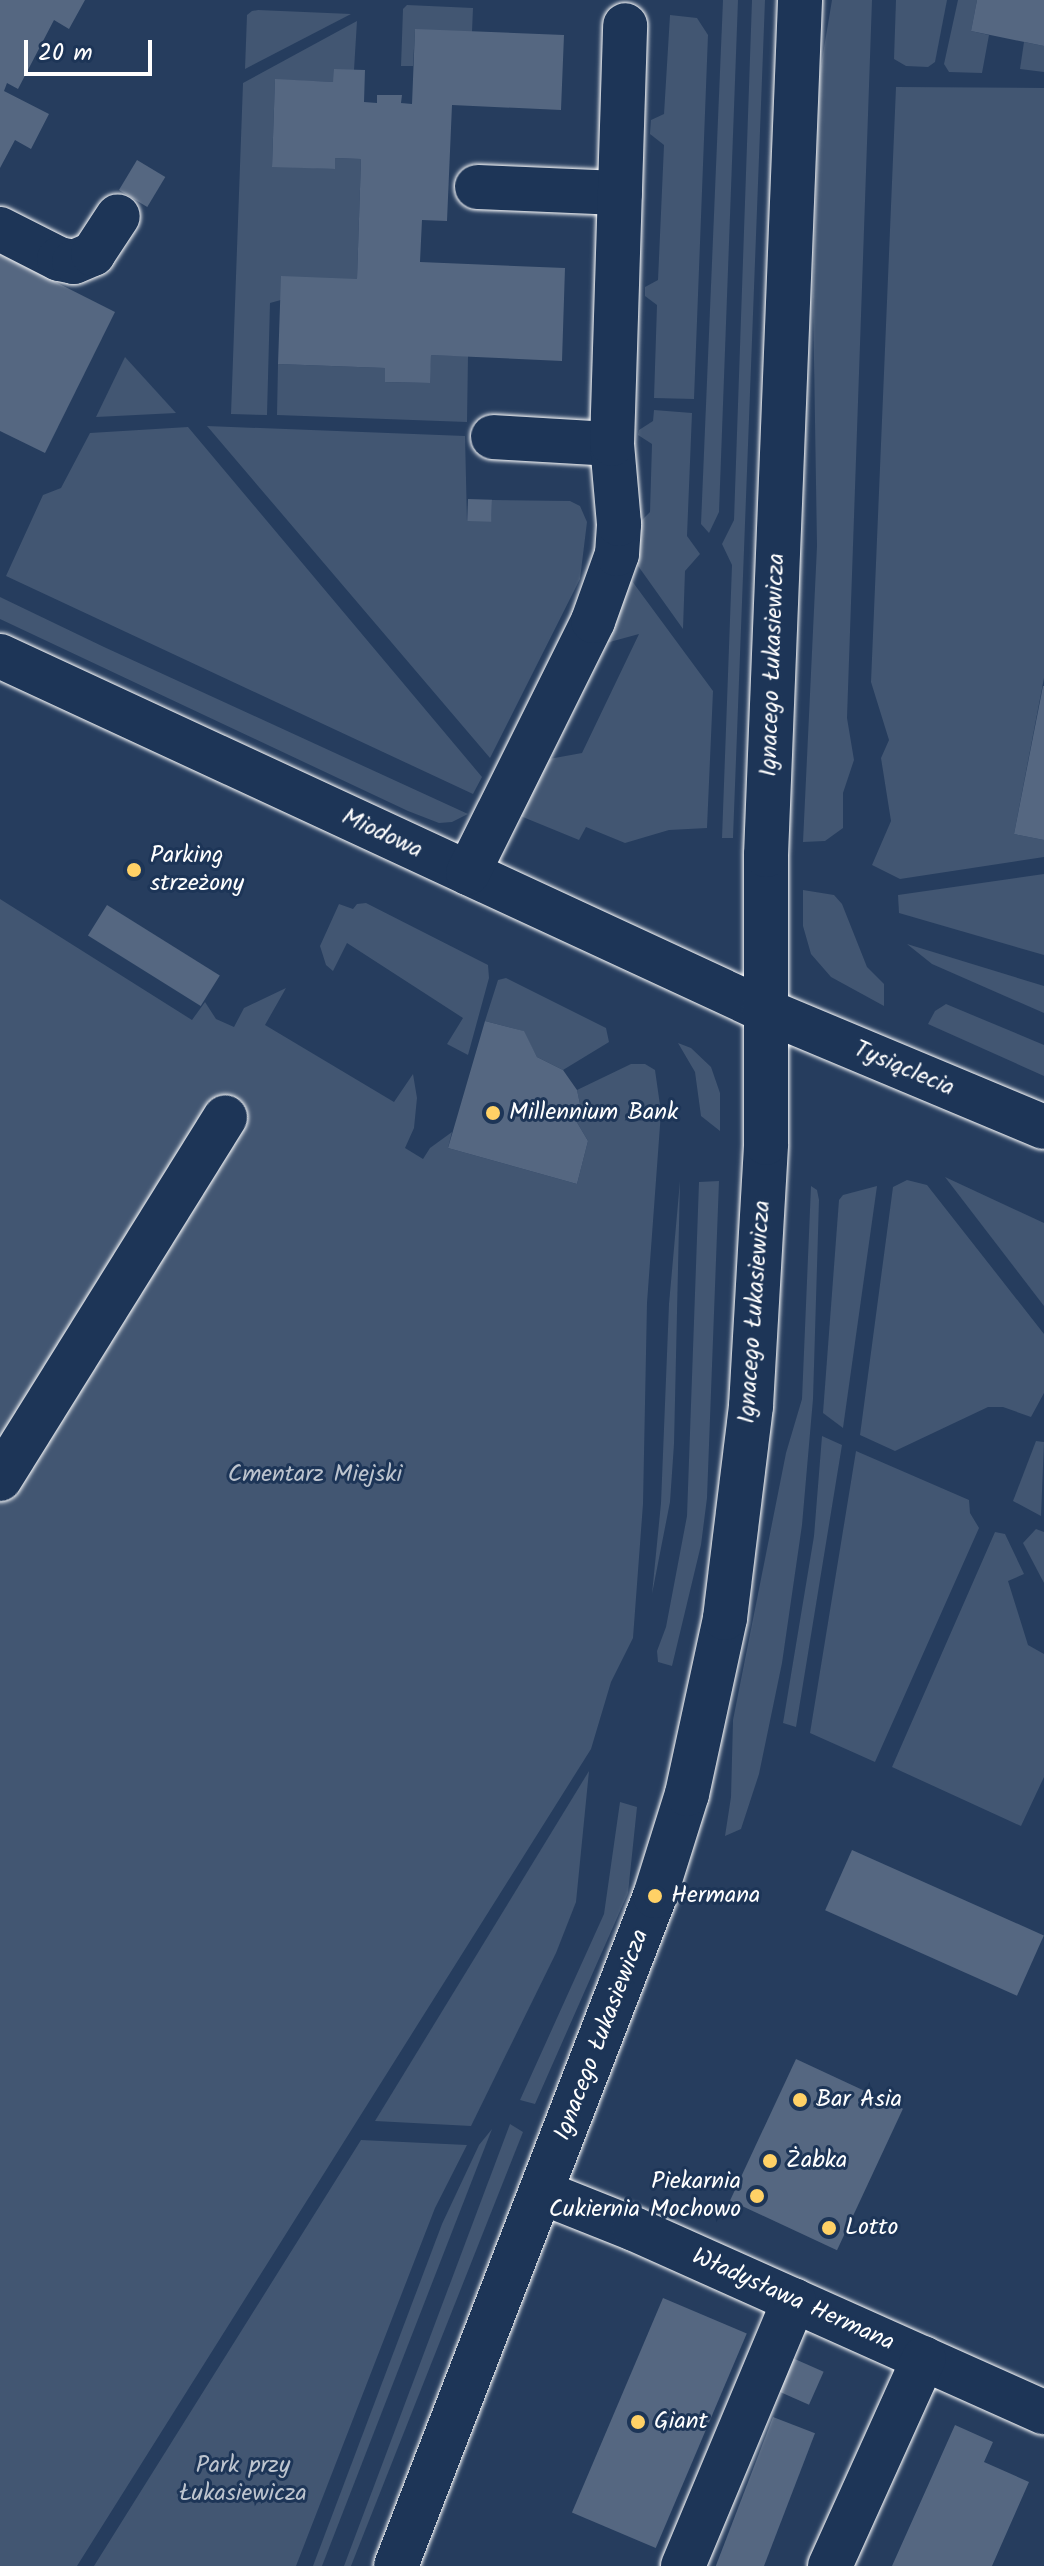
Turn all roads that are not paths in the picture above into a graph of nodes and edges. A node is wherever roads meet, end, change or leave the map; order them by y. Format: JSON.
{"nodes":[{"id":1,"x":800,"y":0,"type":"edge"},
{"id":2,"x":625,"y":25,"type":"dead end"},
{"id":3,"x":477,"y":187,"type":"dead end"},
{"id":4,"x":620,"y":193,"type":"junction"},
{"id":5,"x":118,"y":216,"type":"dead end"},
{"id":6,"x":0,"y":229,"type":"edge"},
{"id":7,"x":493,"y":437,"type":"dead end"},
{"id":8,"x":612,"y":444,"type":"junction"},
{"id":9,"x":0,"y":656,"type":"edge"},
{"id":10,"x":468,"y":873,"type":"junction"},
{"id":11,"x":764,"y":1010,"type":"junction"},
{"id":12,"x":225,"y":1117,"type":"dead end"},
{"id":13,"x":1044,"y":1127,"type":"edge"},
{"id":14,"x":0,"y":1479,"type":"edge"},
{"id":15,"x":541,"y":2192,"type":"junction"},
{"id":16,"x":794,"y":2300,"type":"junction"},
{"id":17,"x":924,"y":2358,"type":"junction"},
{"id":18,"x":1044,"y":2412,"type":"edge"},
{"id":19,"x":396,"y":2566,"type":"edge"},
{"id":20,"x":683,"y":2566,"type":"edge"},
{"id":21,"x":830,"y":2566,"type":"edge"}],
"edges":[{"from":1,"to":11,"type":"street","name":"Ignacego Łukasiewicza"},
{"from":2,"to":4,"type":"street"},
{"from":3,"to":4,"type":"street"},
{"from":4,"to":8,"type":"street"},
{"from":5,"to":6,"type":"street"},
{"from":7,"to":8,"type":"street"},
{"from":8,"to":10,"type":"street"},
{"from":9,"to":10,"type":"street","name":"Miodowa"},
{"from":10,"to":11,"type":"street","name":"Miodowa"},
{"from":11,"to":13,"type":"street","name":"Tysiąclecia"},
{"from":11,"to":15,"type":"street","name":"Ignacego Łukasiewicza"},
{"from":12,"to":14,"type":"street"},
{"from":15,"to":16,"type":"street","name":"Władysława Hermana"},
{"from":15,"to":19,"type":"street","name":"Ignacego Łukasiewicza"},
{"from":16,"to":17,"type":"street","name":"Władysława Hermana"},
{"from":16,"to":20,"type":"street"},
{"from":17,"to":18,"type":"street","name":"Władysława Hermana"},
{"from":17,"to":21,"type":"street"}]}
